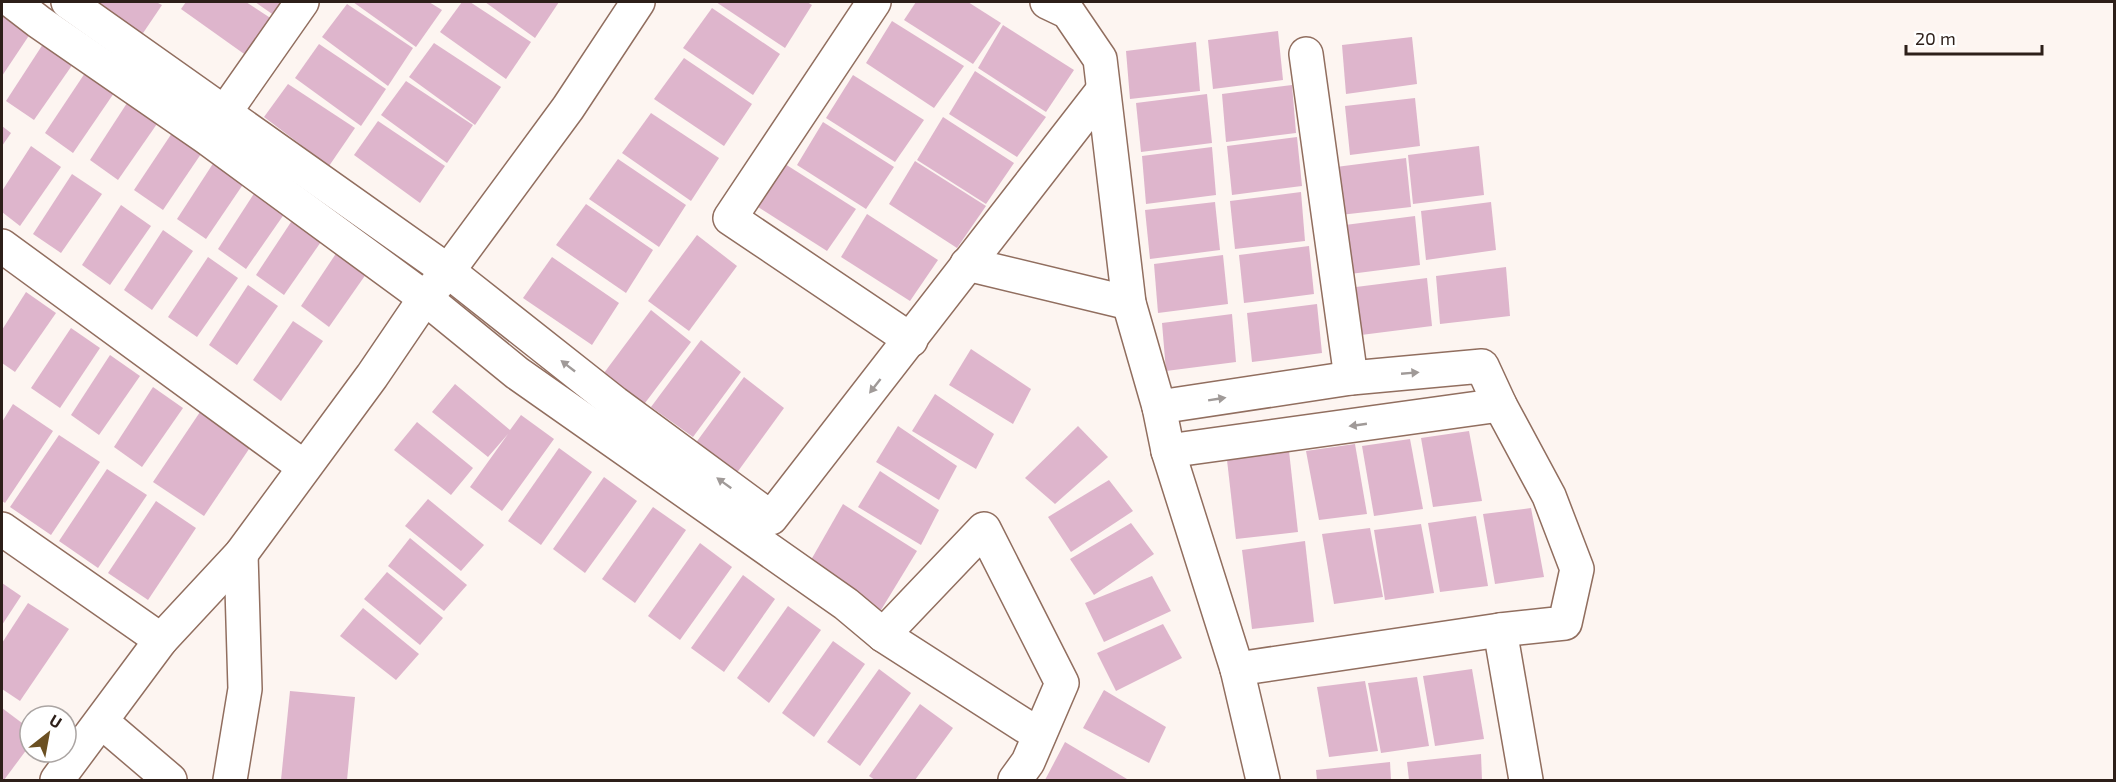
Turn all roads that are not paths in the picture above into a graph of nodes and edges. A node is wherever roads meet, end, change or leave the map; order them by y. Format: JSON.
{"nodes":[{"id":1,"x":13,"y":2,"type":"edge"},
{"id":2,"x":68,"y":2,"type":"edge"},
{"id":3,"x":302,"y":2,"type":"edge"},
{"id":4,"x":638,"y":2,"type":"edge"},
{"id":5,"x":874,"y":2,"type":"edge"},
{"id":6,"x":1047,"y":2,"type":"edge"},
{"id":7,"x":1306,"y":54,"type":"dead end"},
{"id":8,"x":1103,"y":90,"type":"junction"},
{"id":9,"x":215,"y":125,"type":"junction"},
{"id":10,"x":2,"y":246,"type":"edge"},
{"id":11,"x":967,"y":264,"type":"junction"},
{"id":12,"x":448,"y":271,"type":"junction"},
{"id":13,"x":425,"y":298,"type":"junction"},
{"id":14,"x":1129,"y":303,"type":"junction"},
{"id":15,"x":911,"y":340,"type":"junction"},
{"id":16,"x":1351,"y":378,"type":"junction"},
{"id":17,"x":1500,"y":405,"type":"junction"},
{"id":18,"x":1159,"y":407,"type":"junction"},
{"id":19,"x":1168,"y":451,"type":"junction"},
{"id":20,"x":304,"y":466,"type":"junction"},
{"id":21,"x":2,"y":529,"type":"edge"},
{"id":22,"x":241,"y":554,"type":"junction"},
{"id":23,"x":1500,"y":630,"type":"junction"},
{"id":24,"x":883,"y":635,"type":"junction"},
{"id":25,"x":161,"y":640,"type":"junction"},
{"id":26,"x":1237,"y":669,"type":"junction"},
{"id":27,"x":102,"y":722,"type":"junction"},
{"id":28,"x":1039,"y":735,"type":"junction"},
{"id":29,"x":57,"y":780,"type":"edge"},
{"id":30,"x":170,"y":780,"type":"edge"},
{"id":31,"x":230,"y":780,"type":"edge"},
{"id":32,"x":1015,"y":780,"type":"edge"},
{"id":33,"x":1263,"y":780,"type":"edge"},
{"id":34,"x":1526,"y":780,"type":"edge"}],
"edges":[{"from":1,"to":9,"type":"street"},
{"from":2,"to":9,"type":"street"},
{"from":3,"to":9,"type":"street"},
{"from":4,"to":12,"type":"street"},
{"from":5,"to":15,"type":"street"},
{"from":6,"to":8,"type":"street"},
{"from":7,"to":16,"type":"street"},
{"from":8,"to":11,"type":"street"},
{"from":8,"to":14,"type":"street"},
{"from":9,"to":12,"type":"street"},
{"from":9,"to":13,"type":"street"},
{"from":10,"to":20,"type":"street"},
{"from":11,"to":14,"type":"street"},
{"from":11,"to":15,"type":"street"},
{"from":12,"to":13,"type":"street"},
{"from":15,"to":12,"type":"street","one_way":true},
{"from":13,"to":20,"type":"street"},
{"from":13,"to":24,"type":"street"},
{"from":14,"to":18,"type":"street"},
{"from":16,"to":17,"type":"street","one_way":true},
{"from":18,"to":16,"type":"street","one_way":true},
{"from":17,"to":19,"type":"street","one_way":true},
{"from":17,"to":23,"type":"street"},
{"from":18,"to":19,"type":"street"},
{"from":19,"to":26,"type":"street"},
{"from":20,"to":22,"type":"street"},
{"from":21,"to":25,"type":"street"},
{"from":22,"to":25,"type":"street"},
{"from":22,"to":31,"type":"street"},
{"from":23,"to":26,"type":"street"},
{"from":23,"to":34,"type":"street"},
{"from":24,"to":28,"type":"street"},
{"from":24,"to":28,"type":"street"},
{"from":25,"to":27,"type":"street"},
{"from":26,"to":33,"type":"street"},
{"from":27,"to":29,"type":"street"},
{"from":27,"to":30,"type":"street"},
{"from":28,"to":32,"type":"street"}]}
